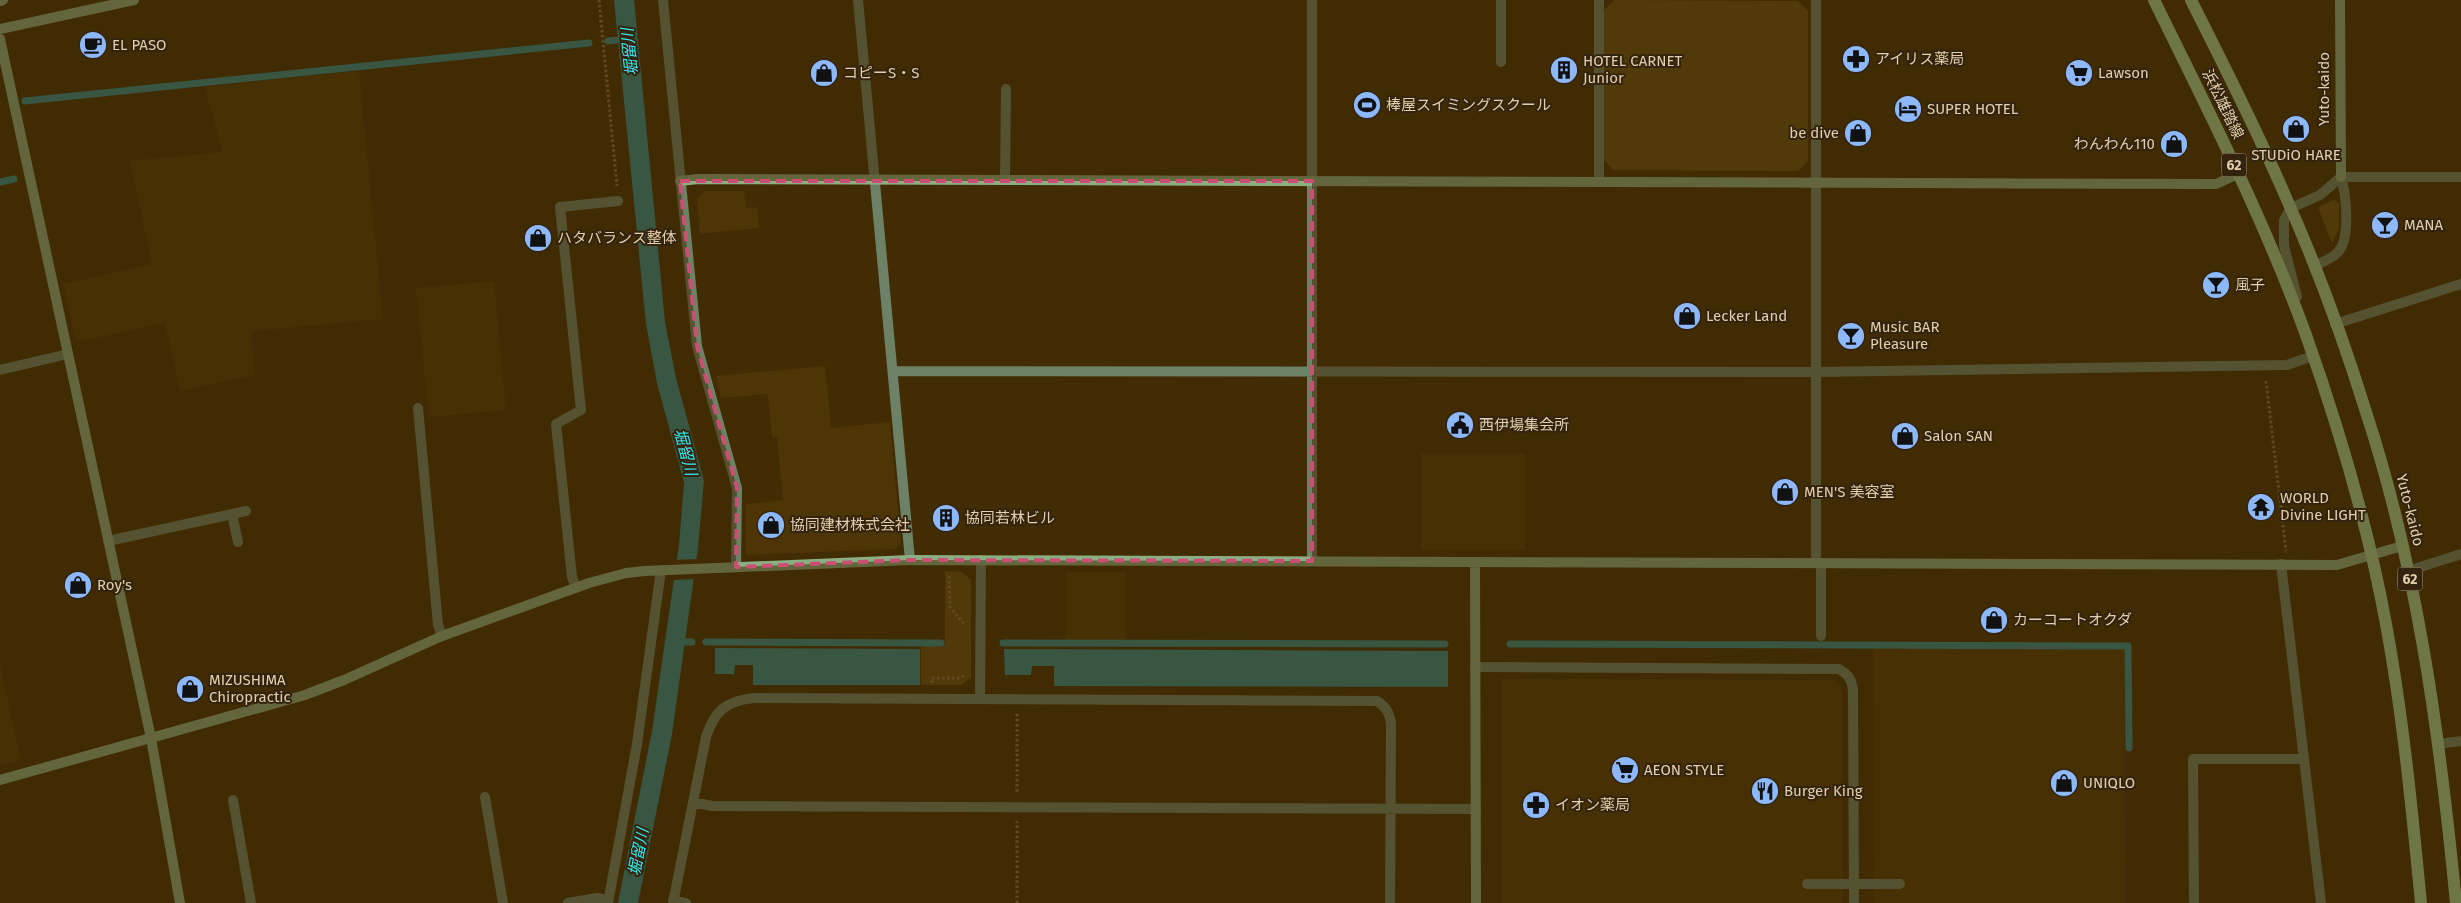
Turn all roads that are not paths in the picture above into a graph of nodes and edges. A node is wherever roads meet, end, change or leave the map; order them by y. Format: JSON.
{"nodes":[{"id":1,"x":134,"y":0,"type":"edge"},
{"id":2,"x":663,"y":0,"type":"edge"},
{"id":3,"x":858,"y":0,"type":"edge"},
{"id":4,"x":1312,"y":0,"type":"edge"},
{"id":5,"x":1502,"y":0,"type":"edge"},
{"id":6,"x":1599,"y":0,"type":"edge"},
{"id":7,"x":1816,"y":0,"type":"edge"},
{"id":8,"x":2154,"y":0,"type":"edge"},
{"id":9,"x":2191,"y":0,"type":"edge"},
{"id":10,"x":2340,"y":0,"type":"edge"},
{"id":11,"x":0,"y":29,"type":"edge"},
{"id":12,"x":0,"y":39,"type":"edge"},
{"id":13,"x":1501,"y":62,"type":"dead end"},
{"id":14,"x":1006,"y":89,"type":"dead end"},
{"id":15,"x":2238,"y":174,"type":"junction"},
{"id":16,"x":2461,"y":176,"type":"edge"},
{"id":17,"x":2340,"y":178,"type":"junction"},
{"id":18,"x":875,"y":179,"type":"junction"},
{"id":19,"x":1005,"y":180,"type":"junction"},
{"id":20,"x":680,"y":181,"type":"junction"},
{"id":21,"x":1312,"y":181,"type":"junction"},
{"id":22,"x":1599,"y":182,"type":"junction"},
{"id":23,"x":1816,"y":182,"type":"junction"},
{"id":24,"x":618,"y":201,"type":"road end"},
{"id":25,"x":2291,"y":208,"type":"junction"},
{"id":26,"x":2314,"y":266,"type":"junction"},
{"id":27,"x":2461,"y":284,"type":"edge"},
{"id":28,"x":2335,"y":324,"type":"junction"},
{"id":29,"x":2306,"y":334,"type":"junction"},
{"id":30,"x":68,"y":354,"type":"junction"},
{"id":31,"x":2313,"y":356,"type":"junction"},
{"id":32,"x":0,"y":370,"type":"edge"},
{"id":33,"x":1312,"y":370,"type":"junction"},
{"id":34,"x":893,"y":371,"type":"junction"},
{"id":35,"x":1816,"y":372,"type":"junction"},
{"id":36,"x":418,"y":408,"type":"dead end"},
{"id":37,"x":246,"y":511,"type":"dead end"},
{"id":38,"x":232,"y":514,"type":"junction"},
{"id":39,"x":108,"y":541,"type":"junction"},
{"id":40,"x":238,"y":542,"type":"dead end"},
{"id":41,"x":2402,"y":546,"type":"junction"},
{"id":42,"x":2461,"y":554,"type":"edge"},
{"id":43,"x":2371,"y":555,"type":"junction"},
{"id":44,"x":910,"y":560,"type":"junction"},
{"id":45,"x":981,"y":560,"type":"junction"},
{"id":46,"x":1312,"y":561,"type":"junction"},
{"id":47,"x":1475,"y":562,"type":"junction"},
{"id":48,"x":1818,"y":563,"type":"junction"},
{"id":49,"x":2284,"y":564,"type":"junction"},
{"id":50,"x":736,"y":568,"type":"junction"},
{"id":51,"x":664,"y":570,"type":"junction"},
{"id":52,"x":2408,"y":570,"type":"junction"},
{"id":53,"x":576,"y":588,"type":"junction"},
{"id":54,"x":442,"y":636,"type":"junction"},
{"id":55,"x":1821,"y":636,"type":"dead end"},
{"id":56,"x":1476,"y":667,"type":"junction"},
{"id":57,"x":980,"y":698,"type":"junction"},
{"id":58,"x":151,"y":738,"type":"junction"},
{"id":59,"x":2461,"y":741,"type":"edge"},
{"id":60,"x":2439,"y":744,"type":"junction"},
{"id":61,"x":2304,"y":758,"type":"junction"},
{"id":62,"x":0,"y":780,"type":"edge"},
{"id":63,"x":485,"y":797,"type":"dead end"},
{"id":64,"x":233,"y":800,"type":"dead end"},
{"id":65,"x":693,"y":802,"type":"junction"},
{"id":66,"x":1391,"y":809,"type":"junction"},
{"id":67,"x":1476,"y":809,"type":"junction"},
{"id":68,"x":1807,"y":884,"type":"dead end"},
{"id":69,"x":1854,"y":884,"type":"junction"},
{"id":70,"x":1900,"y":884,"type":"dead end"},
{"id":71,"x":608,"y":902,"type":"edge"},
{"id":72,"x":673,"y":902,"type":"edge"},
{"id":73,"x":180,"y":903,"type":"edge"},
{"id":74,"x":252,"y":903,"type":"edge"},
{"id":75,"x":503,"y":903,"type":"edge"},
{"id":76,"x":568,"y":903,"type":"edge"},
{"id":77,"x":686,"y":903,"type":"edge"},
{"id":78,"x":1390,"y":903,"type":"edge"},
{"id":79,"x":1476,"y":903,"type":"edge"},
{"id":80,"x":1854,"y":903,"type":"edge"},
{"id":81,"x":2194,"y":903,"type":"edge"},
{"id":82,"x":2321,"y":903,"type":"edge"},
{"id":83,"x":2421,"y":903,"type":"edge"},
{"id":84,"x":2456,"y":903,"type":"edge"}],
"edges":[{"from":1,"to":11,"type":"street"},
{"from":2,"to":20,"type":"street"},
{"from":3,"to":18,"type":"street"},
{"from":4,"to":21,"type":"street"},
{"from":5,"to":13,"type":"street"},
{"from":6,"to":22,"type":"street"},
{"from":7,"to":23,"type":"street"},
{"from":8,"to":15,"type":"main road","name":"浜松雄踏線","number":"62"},
{"from":9,"to":25,"type":"main road","name":"浜松雄踏線","number":"62"},
{"from":10,"to":17,"type":"street","name":"Yuto-kaido"},
{"from":12,"to":30,"type":"street"},
{"from":14,"to":19,"type":"street"},
{"from":15,"to":23,"type":"street"},
{"from":15,"to":29,"type":"main road","name":"浜松雄踏線","number":"62"},
{"from":16,"to":17,"type":"street"},
{"from":17,"to":25,"type":"street"},
{"from":17,"to":26,"type":"street","name":"Yuto-kaido"},
{"from":18,"to":19,"type":"street"},
{"from":18,"to":20,"type":"street"},
{"from":18,"to":34,"type":"street"},
{"from":19,"to":21,"type":"street"},
{"from":20,"to":50,"type":"street"},
{"from":21,"to":22,"type":"street"},
{"from":21,"to":33,"type":"street"},
{"from":22,"to":23,"type":"street"},
{"from":23,"to":35,"type":"street"},
{"from":24,"to":53,"type":"street"},
{"from":25,"to":26,"type":"main road","name":"浜松雄踏線","number":"62"},
{"from":25,"to":29,"type":"street"},
{"from":26,"to":28,"type":"main road","name":"Yuto-kaido","number":"62"},
{"from":27,"to":28,"type":"street"},
{"from":28,"to":41,"type":"main road","name":"Yuto-kaido","number":"62"},
{"from":29,"to":31,"type":"main road","number":"62"},
{"from":30,"to":32,"type":"street"},
{"from":30,"to":39,"type":"street"},
{"from":31,"to":35,"type":"street"},
{"from":31,"to":43,"type":"main road","number":"62"},
{"from":33,"to":34,"type":"street"},
{"from":33,"to":35,"type":"street"},
{"from":33,"to":46,"type":"street"},
{"from":34,"to":44,"type":"street"},
{"from":35,"to":48,"type":"street"},
{"from":36,"to":54,"type":"street"},
{"from":37,"to":38,"type":"street"},
{"from":38,"to":39,"type":"street"},
{"from":38,"to":40,"type":"street"},
{"from":39,"to":58,"type":"street"},
{"from":41,"to":43,"type":"street"},
{"from":41,"to":52,"type":"main road","name":"Yuto-kaido","number":"62"},
{"from":42,"to":52,"type":"street"},
{"from":43,"to":49,"type":"street"},
{"from":43,"to":83,"type":"main road","number":"62"},
{"from":44,"to":45,"type":"street"},
{"from":44,"to":50,"type":"street"},
{"from":45,"to":46,"type":"street"},
{"from":45,"to":57,"type":"street"},
{"from":46,"to":47,"type":"street"},
{"from":47,"to":48,"type":"street"},
{"from":47,"to":56,"type":"street"},
{"from":48,"to":49,"type":"street"},
{"from":48,"to":55,"type":"street"},
{"from":49,"to":61,"type":"street"},
{"from":50,"to":51,"type":"street"},
{"from":51,"to":53,"type":"street"},
{"from":51,"to":71,"type":"street"},
{"from":52,"to":60,"type":"main road","name":"Yuto-kaido","number":"62"},
{"from":53,"to":54,"type":"street"},
{"from":54,"to":58,"type":"street"},
{"from":56,"to":67,"type":"street"},
{"from":56,"to":69,"type":"street"},
{"from":57,"to":65,"type":"street"},
{"from":57,"to":66,"type":"street"},
{"from":58,"to":62,"type":"street"},
{"from":58,"to":73,"type":"street"},
{"from":59,"to":60,"type":"street"},
{"from":60,"to":84,"type":"main road","name":"Yuto-kaido","number":"62"},
{"from":61,"to":81,"type":"street"},
{"from":61,"to":82,"type":"street"},
{"from":63,"to":75,"type":"street"},
{"from":64,"to":74,"type":"street"},
{"from":65,"to":66,"type":"street"},
{"from":65,"to":72,"type":"street"},
{"from":66,"to":67,"type":"street"},
{"from":66,"to":78,"type":"street"},
{"from":67,"to":79,"type":"street"},
{"from":68,"to":69,"type":"street"},
{"from":69,"to":70,"type":"street"},
{"from":69,"to":80,"type":"street"},
{"from":71,"to":76,"type":"street"},
{"from":72,"to":77,"type":"street"}]}
